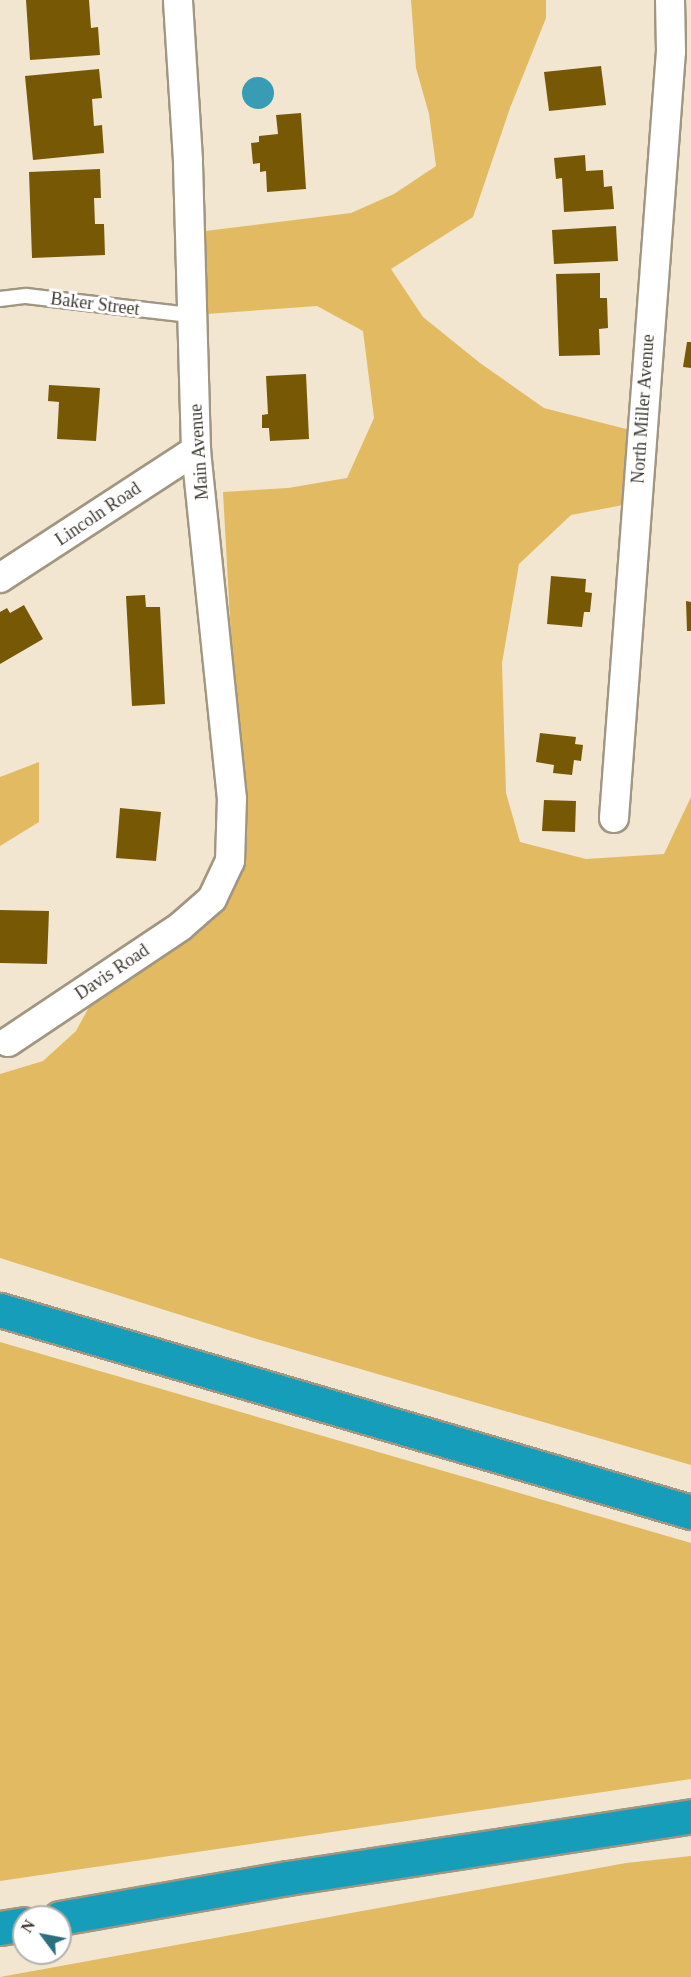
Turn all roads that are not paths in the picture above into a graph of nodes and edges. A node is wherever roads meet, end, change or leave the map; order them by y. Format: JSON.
{"nodes":[{"id":1,"x":178,"y":0,"type":"edge"},
{"id":2,"x":670,"y":0,"type":"edge"},
{"id":3,"x":0,"y":299,"type":"edge"},
{"id":4,"x":190,"y":315,"type":"junction"},
{"id":5,"x":196,"y":450,"type":"junction"},
{"id":6,"x":0,"y":578,"type":"edge"},
{"id":7,"x":614,"y":818,"type":"dead end"},
{"id":8,"x":212,"y":899,"type":"joint"},
{"id":9,"x":8,"y":1041,"type":"dead end"},
{"id":10,"x":0,"y":1310,"type":"edge"},
{"id":11,"x":691,"y":1512,"type":"edge"},
{"id":12,"x":691,"y":1816,"type":"edge"},
{"id":13,"x":72,"y":1916,"type":"edge"}],
"edges":[{"from":1,"to":4,"type":"street","name":"Main Avenue"},
{"from":2,"to":7,"type":"street","name":"North Miller Avenue"},
{"from":3,"to":4,"type":"lane","name":"Baker Street"},
{"from":4,"to":5,"type":"street","name":"Main Avenue"},
{"from":5,"to":6,"type":"street","name":"Lincoln Road"},
{"from":5,"to":8,"type":"street","name":"Main Avenue"},
{"from":8,"to":9,"type":"street","name":"Davis Road"},
{"from":10,"to":11,"type":"highway"},
{"from":12,"to":13,"type":"highway"}]}
